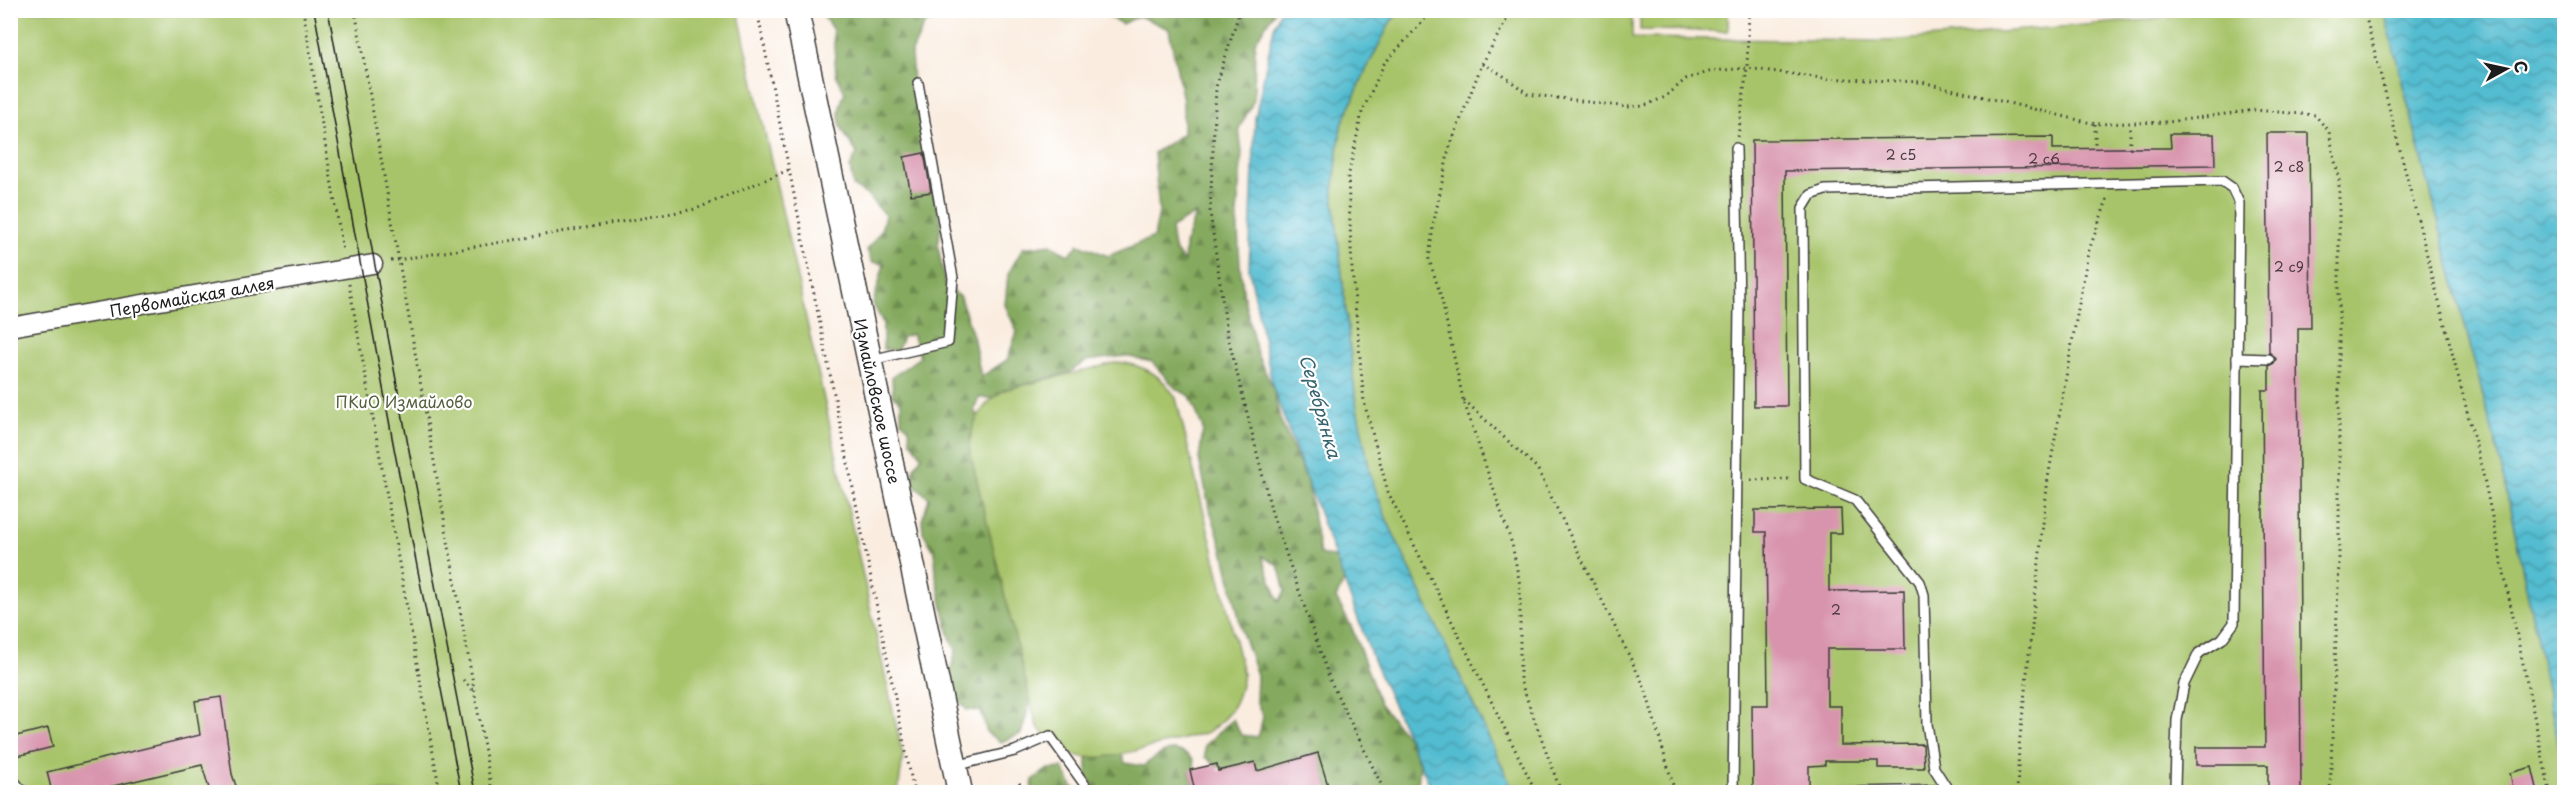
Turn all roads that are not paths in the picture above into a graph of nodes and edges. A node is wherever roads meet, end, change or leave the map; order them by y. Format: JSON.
{"nodes":[{"id":1,"x":796,"y":10,"type":"edge"},
{"id":2,"x":918,"y":83,"type":"dead end"},
{"id":3,"x":1736,"y":148,"type":"road end"},
{"id":4,"x":373,"y":264,"type":"road end"},
{"id":5,"x":10,"y":327,"type":"edge"},
{"id":6,"x":2238,"y":358,"type":"junction"},
{"id":7,"x":2269,"y":359,"type":"dead end"},
{"id":8,"x":869,"y":361,"type":"junction"},
{"id":9,"x":954,"y":766,"type":"junction"},
{"id":10,"x":10,"y":776,"type":"edge"},
{"id":11,"x":1950,"y":791,"type":"edge"},
{"id":12,"x":23,"y":792,"type":"edge"},
{"id":13,"x":960,"y":792,"type":"edge"},
{"id":14,"x":1090,"y":792,"type":"edge"},
{"id":15,"x":1733,"y":792,"type":"edge"},
{"id":16,"x":1860,"y":792,"type":"edge"},
{"id":17,"x":2171,"y":792,"type":"edge"}],
"edges":[{"from":1,"to":8,"type":"main road","name":"Измайловское шоссе"},
{"from":2,"to":8,"type":"lane"},
{"from":3,"to":15,"type":"lane"},
{"from":4,"to":5,"type":"street","name":"Первомайская аллея"},
{"from":6,"to":7,"type":"lane"},
{"from":6,"to":11,"type":"lane"},
{"from":6,"to":17,"type":"lane"},
{"from":8,"to":9,"type":"main road","name":"Измайловское шоссе"},
{"from":9,"to":13,"type":"main road","name":"Измайловское шоссе"},
{"from":9,"to":14,"type":"lane"},
{"from":10,"to":12,"type":"lane"},
{"from":11,"to":16,"type":"lane"}]}
